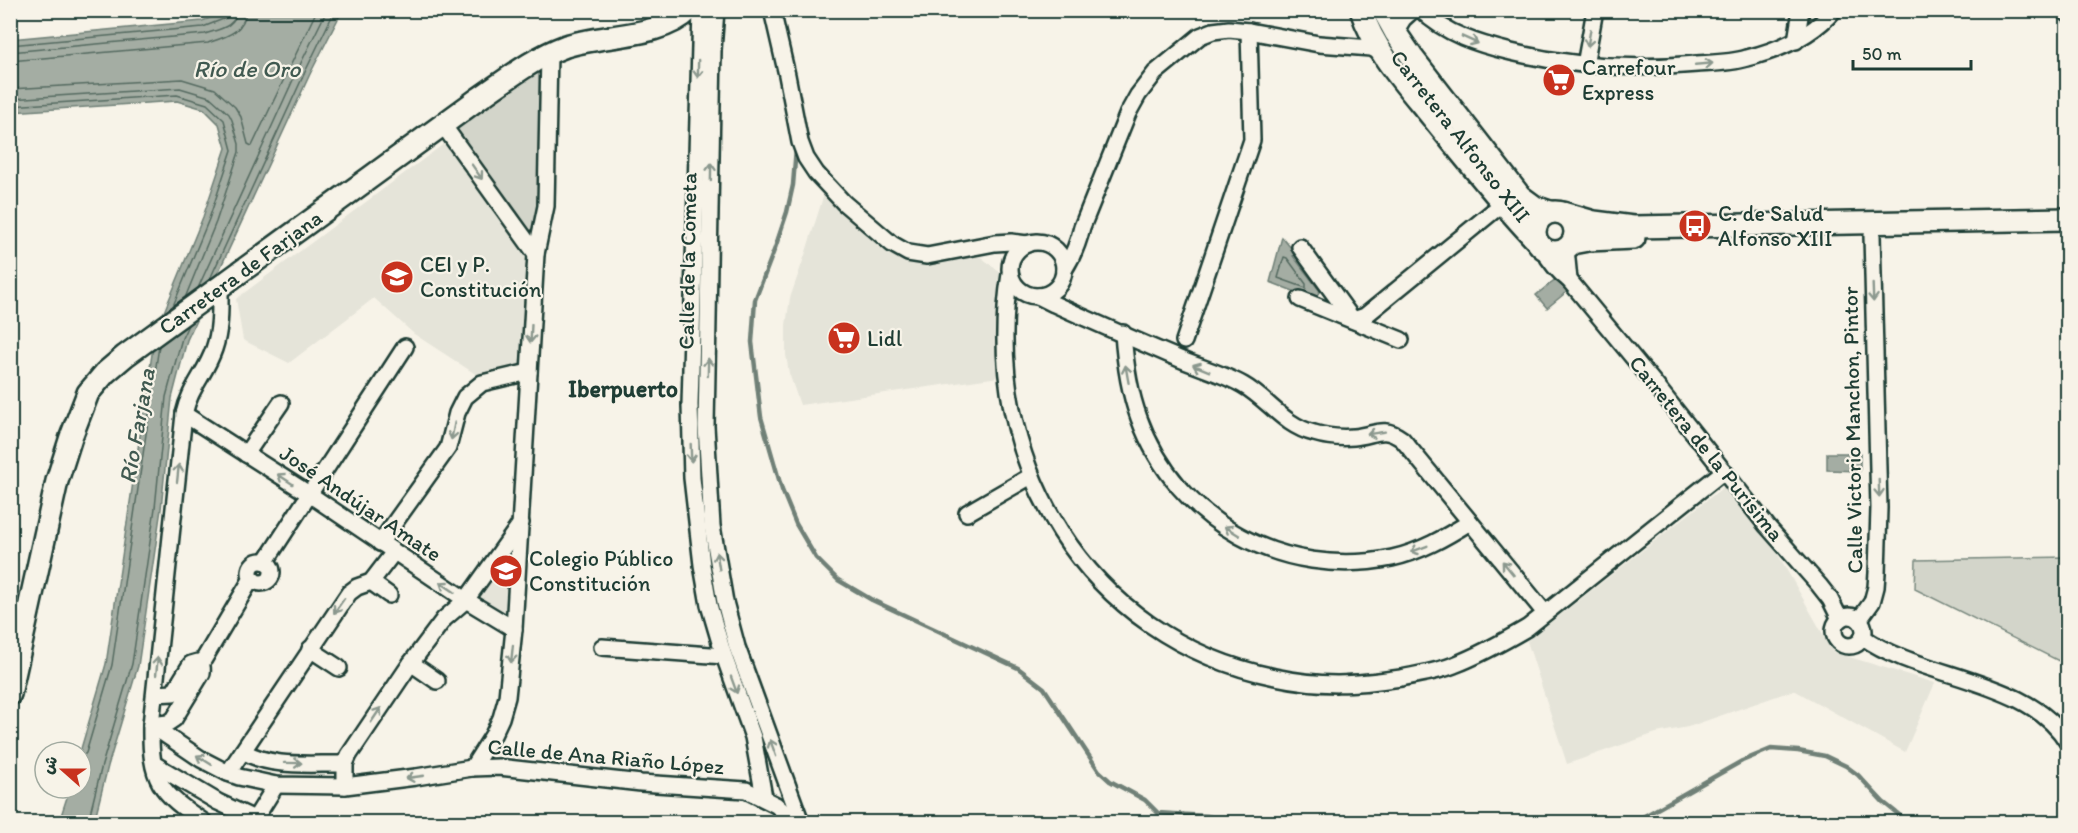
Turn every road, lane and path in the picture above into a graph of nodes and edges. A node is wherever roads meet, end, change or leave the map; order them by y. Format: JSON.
{"nodes":[{"id":1,"x":666,"y":10,"type":"edge"},
{"id":2,"x":689,"y":10,"type":"edge"},
{"id":3,"x":701,"y":10,"type":"edge"},
{"id":4,"x":716,"y":10,"type":"edge"},
{"id":5,"x":1383,"y":10,"type":"edge"},
{"id":6,"x":1413,"y":10,"type":"edge"},
{"id":7,"x":1421,"y":10,"type":"edge"},
{"id":8,"x":1595,"y":10,"type":"edge"},
{"id":9,"x":1801,"y":10,"type":"edge"},
{"id":10,"x":1834,"y":10,"type":"edge"},
{"id":11,"x":2064,"y":10,"type":"edge"},
{"id":12,"x":772,"y":11,"type":"edge"},
{"id":13,"x":2067,"y":14,"type":"edge"},
{"id":14,"x":1367,"y":17,"type":"edge"},
{"id":15,"x":638,"y":31,"type":"junction"},
{"id":16,"x":1249,"y":31,"type":"junction"},
{"id":17,"x":1395,"y":32,"type":"junction"},
{"id":18,"x":1796,"y":40,"type":"junction"},
{"id":19,"x":1342,"y":46,"type":"junction"},
{"id":20,"x":549,"y":52,"type":"junction"},
{"id":21,"x":1382,"y":53,"type":"junction"},
{"id":22,"x":1585,"y":65,"type":"junction"},
{"id":23,"x":443,"y":125,"type":"junction"},
{"id":24,"x":1502,"y":204,"type":"junction"},
{"id":25,"x":1557,"y":212,"type":"junction"},
{"id":26,"x":2067,"y":219,"type":"edge"},
{"id":27,"x":1082,"y":227,"type":"junction"},
{"id":28,"x":2067,"y":231,"type":"edge"},
{"id":29,"x":1872,"y":235,"type":"junction"},
{"id":30,"x":1538,"y":239,"type":"junction"},
{"id":31,"x":1027,"y":244,"type":"junction"},
{"id":32,"x":1050,"y":245,"type":"junction"},
{"id":33,"x":1569,"y":246,"type":"junction"},
{"id":34,"x":979,"y":247,"type":"junction"},
{"id":35,"x":1300,"y":247,"type":"dead end"},
{"id":36,"x":536,"y":254,"type":"junction"},
{"id":37,"x":1010,"y":270,"type":"junction"},
{"id":38,"x":1064,"y":270,"type":"junction"},
{"id":39,"x":1569,"y":280,"type":"junction"},
{"id":40,"x":215,"y":290,"type":"junction"},
{"id":41,"x":1033,"y":295,"type":"junction"},
{"id":42,"x":1300,"y":299,"type":"dead end"},
{"id":43,"x":1353,"y":320,"type":"junction"},
{"id":44,"x":1122,"y":333,"type":"junction"},
{"id":45,"x":1006,"y":340,"type":"junction"},
{"id":46,"x":1401,"y":340,"type":"dead end"},
{"id":47,"x":1184,"y":341,"type":"dead end"},
{"id":48,"x":405,"y":347,"type":"dead end"},
{"id":49,"x":529,"y":372,"type":"junction"},
{"id":50,"x":281,"y":403,"type":"dead end"},
{"id":51,"x":184,"y":414,"type":"junction"},
{"id":52,"x":246,"y":454,"type":"junction"},
{"id":53,"x":1724,"y":471,"type":"junction"},
{"id":54,"x":1031,"y":476,"type":"junction"},
{"id":55,"x":309,"y":494,"type":"junction"},
{"id":56,"x":967,"y":513,"type":"dead end"},
{"id":57,"x":1470,"y":522,"type":"junction"},
{"id":58,"x":521,"y":523,"type":"junction"},
{"id":59,"x":380,"y":543,"type":"junction"},
{"id":60,"x":394,"y":552,"type":"junction"},
{"id":61,"x":371,"y":582,"type":"junction"},
{"id":62,"x":389,"y":595,"type":"dead end"},
{"id":63,"x":466,"y":600,"type":"junction"},
{"id":64,"x":1545,"y":613,"type":"junction"},
{"id":65,"x":1840,"y":619,"type":"junction"},
{"id":66,"x":1859,"y":620,"type":"junction"},
{"id":67,"x":514,"y":629,"type":"junction"},
{"id":68,"x":1863,"y":637,"type":"junction"},
{"id":69,"x":602,"y":647,"type":"dead end"},
{"id":70,"x":310,"y":649,"type":"junction"},
{"id":71,"x":724,"y":656,"type":"junction"},
{"id":72,"x":411,"y":663,"type":"junction"},
{"id":73,"x":201,"y":664,"type":"junction"},
{"id":74,"x":339,"y":668,"type":"dead end"},
{"id":75,"x":437,"y":681,"type":"dead end"},
{"id":76,"x":10,"y":694,"type":"edge"},
{"id":77,"x":155,"y":694,"type":"junction"},
{"id":78,"x":151,"y":725,"type":"junction"},
{"id":79,"x":2067,"y":743,"type":"edge"},
{"id":80,"x":243,"y":751,"type":"junction"},
{"id":81,"x":154,"y":764,"type":"junction"},
{"id":82,"x":345,"y":764,"type":"junction"},
{"id":83,"x":472,"y":768,"type":"junction"},
{"id":84,"x":228,"y":773,"type":"junction"},
{"id":85,"x":276,"y":785,"type":"junction"},
{"id":86,"x":345,"y":786,"type":"junction"},
{"id":87,"x":788,"y":787,"type":"junction"},
{"id":88,"x":764,"y":797,"type":"junction"},
{"id":89,"x":204,"y":822,"type":"edge"},
{"id":90,"x":256,"y":822,"type":"edge"},
{"id":91,"x":795,"y":822,"type":"edge"},
{"id":92,"x":801,"y":822,"type":"edge"}],
"edges":[{"from":1,"to":15,"type":"street","name":"Carretera de Farjana"},
{"from":2,"to":15,"type":"street","name":"Carretera de Farjana"},
{"from":3,"to":71,"type":"street","name":"Calle de la Cometa","one_way":true},
{"from":87,"to":4,"type":"street","name":"Calle de la Cometa","one_way":true},
{"from":5,"to":17,"type":"street","name":"Carretera Alfonso XIII"},
{"from":6,"to":17,"type":"street"},
{"from":7,"to":22,"type":"street","one_way":true},
{"from":8,"to":22,"type":"street","one_way":true},
{"from":9,"to":18,"type":"street"},
{"from":10,"to":18,"type":"street"},
{"from":11,"to":13,"type":"street"},
{"from":12,"to":34,"type":"street"},
{"from":14,"to":19,"type":"street"},
{"from":14,"to":21,"type":"street","name":"Carretera de la Purísima"},
{"from":14,"to":30,"type":"street","name":"Carretera Alfonso XIII"},
{"from":15,"to":20,"type":"street","name":"Carretera de Farjana"},
{"from":16,"to":19,"type":"street"},
{"from":16,"to":27,"type":"street"},
{"from":16,"to":47,"type":"street"},
{"from":17,"to":25,"type":"street","name":"Carretera Alfonso XIII"},
{"from":22,"to":18,"type":"street","one_way":true},
{"from":19,"to":21,"type":"street"},
{"from":20,"to":23,"type":"street","name":"Carretera de Farjana"},
{"from":20,"to":36,"type":"street"},
{"from":21,"to":24,"type":"street","name":"Carretera de la Purísima"},
{"from":23,"to":36,"type":"street","one_way":true},
{"from":23,"to":40,"type":"street","name":"Carretera de Farjana"},
{"from":24,"to":30,"type":"street","name":"Carretera de la Purísima"},
{"from":24,"to":43,"type":"street"},
{"from":25,"to":26,"type":"street","name":"Carretera Alfonso XIII"},
{"from":25,"to":30,"type":"street"},
{"from":25,"to":33,"type":"street"},
{"from":27,"to":32,"type":"street"},
{"from":27,"to":38,"type":"street"},
{"from":28,"to":29,"type":"street"},
{"from":29,"to":33,"type":"street"},
{"from":29,"to":66,"type":"street","name":"Calle Victorio Manchon, Pintor","one_way":true},
{"from":30,"to":33,"type":"street"},
{"from":30,"to":39,"type":"street","name":"Carretera de la Purísima"},
{"from":31,"to":32,"type":"street"},
{"from":31,"to":34,"type":"street"},
{"from":31,"to":37,"type":"street"},
{"from":32,"to":38,"type":"street"},
{"from":33,"to":39,"type":"street"},
{"from":34,"to":37,"type":"street"},
{"from":35,"to":43,"type":"street"},
{"from":36,"to":49,"type":"street","one_way":true},
{"from":37,"to":41,"type":"street"},
{"from":37,"to":45,"type":"street"},
{"from":38,"to":41,"type":"street"},
{"from":39,"to":53,"type":"street","name":"Carretera de la Purísima"},
{"from":40,"to":51,"type":"street"},
{"from":40,"to":76,"type":"street","name":"Carretera de Farjana"},
{"from":41,"to":44,"type":"street"},
{"from":41,"to":45,"type":"street"},
{"from":42,"to":43,"type":"street"},
{"from":43,"to":46,"type":"street"},
{"from":57,"to":44,"type":"street","one_way":true},
{"from":57,"to":44,"type":"street","one_way":true},
{"from":45,"to":54,"type":"street"},
{"from":48,"to":55,"type":"street"},
{"from":49,"to":58,"type":"street"},
{"from":49,"to":59,"type":"street","one_way":true},
{"from":50,"to":52,"type":"street"},
{"from":51,"to":52,"type":"street","name":"José Andújar Amate"},
{"from":77,"to":51,"type":"street","one_way":true},
{"from":55,"to":52,"type":"street","name":"José Andújar Amate","one_way":true},
{"from":53,"to":64,"type":"street"},
{"from":53,"to":65,"type":"street","name":"Carretera de la Purísima"},
{"from":54,"to":56,"type":"street"},
{"from":54,"to":64,"type":"street"},
{"from":55,"to":59,"type":"street","name":"José Andújar Amate"},
{"from":55,"to":73,"type":"street"},
{"from":64,"to":57,"type":"street","one_way":true},
{"from":58,"to":63,"type":"street"},
{"from":58,"to":67,"type":"street"},
{"from":59,"to":60,"type":"street","name":"José Andújar Amate"},
{"from":60,"to":61,"type":"street"},
{"from":63,"to":60,"type":"street","name":"José Andújar Amate","one_way":true},
{"from":61,"to":62,"type":"street"},
{"from":61,"to":70,"type":"street","one_way":true},
{"from":63,"to":67,"type":"street","name":"José Andújar Amate"},
{"from":63,"to":72,"type":"street"},
{"from":65,"to":66,"type":"street"},
{"from":65,"to":68,"type":"street"},
{"from":66,"to":68,"type":"street"},
{"from":67,"to":83,"type":"street","one_way":true},
{"from":68,"to":79,"type":"street"},
{"from":69,"to":71,"type":"street"},
{"from":70,"to":74,"type":"street"},
{"from":70,"to":80,"type":"street"},
{"from":71,"to":88,"type":"street","name":"Calle de la Cometa","one_way":true},
{"from":72,"to":75,"type":"street"},
{"from":82,"to":72,"type":"street","one_way":true},
{"from":73,"to":77,"type":"street"},
{"from":73,"to":78,"type":"street"},
{"from":77,"to":78,"type":"street"},
{"from":78,"to":81,"type":"street"},
{"from":84,"to":78,"type":"street","name":"Calle de Ana Riaño López","one_way":true},
{"from":80,"to":82,"type":"street","one_way":true},
{"from":80,"to":84,"type":"street"},
{"from":81,"to":89,"type":"street"},
{"from":81,"to":90,"type":"street"},
{"from":82,"to":86,"type":"street"},
{"from":83,"to":86,"type":"street","name":"Calle de Ana Riaño López","one_way":true},
{"from":83,"to":88,"type":"street","name":"Calle de Ana Riaño López"},
{"from":84,"to":85,"type":"street","name":"Calle de Ana Riaño López"},
{"from":85,"to":86,"type":"street","name":"Calle de Ana Riaño López"},
{"from":85,"to":90,"type":"street"},
{"from":87,"to":88,"type":"street"},
{"from":87,"to":92,"type":"street","name":"Calle de la Cometa"},
{"from":88,"to":91,"type":"street"}]}
